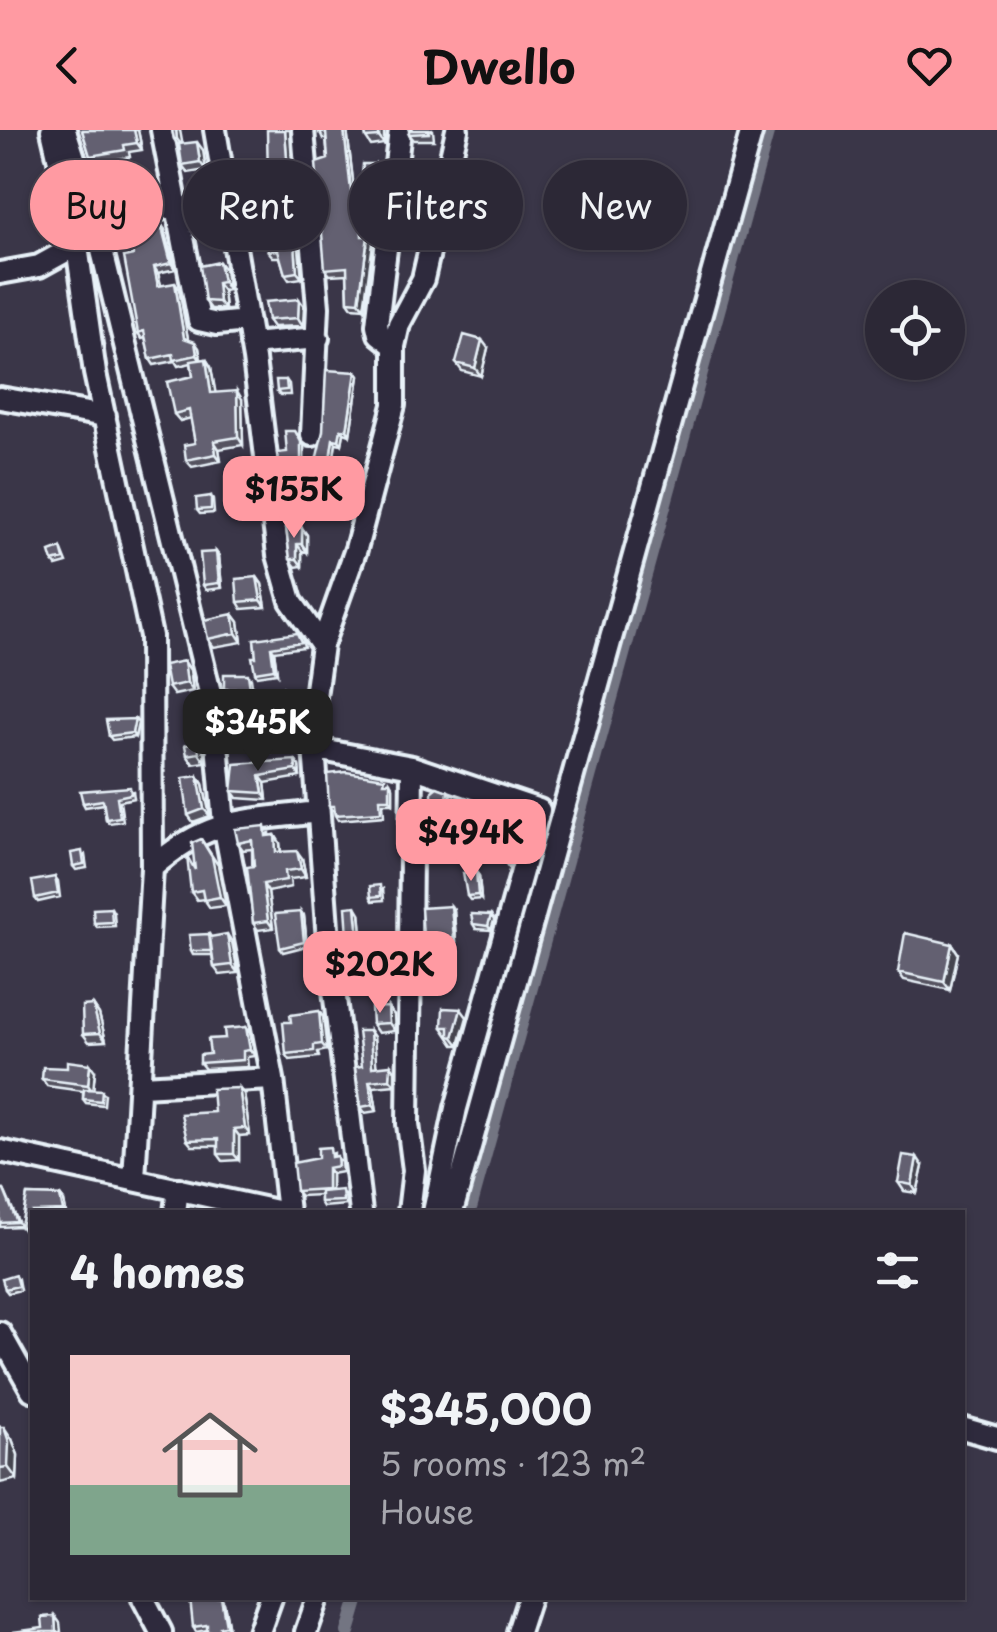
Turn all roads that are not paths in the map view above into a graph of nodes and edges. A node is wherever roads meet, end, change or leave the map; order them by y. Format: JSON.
{"nodes":[{"id":1,"x":52,"y":130,"type":"edge"},
{"id":2,"x":65,"y":130,"type":"edge"},
{"id":3,"x":162,"y":130,"type":"edge"},
{"id":4,"x":215,"y":130,"type":"edge"},
{"id":5,"x":304,"y":130,"type":"edge"},
{"id":6,"x":400,"y":130,"type":"edge"},
{"id":7,"x":457,"y":130,"type":"edge"},
{"id":8,"x":752,"y":130,"type":"edge"},
{"id":9,"x":59,"y":160,"type":"edge"},
{"id":10,"x":75,"y":160,"type":"edge"},
{"id":11,"x":220,"y":160,"type":"edge"},
{"id":12,"x":183,"y":214,"type":"edge"},
{"id":13,"x":178,"y":215,"type":"junction"},
{"id":14,"x":163,"y":217,"type":"edge"},
{"id":15,"x":68,"y":250,"type":"edge"},
{"id":16,"x":78,"y":250,"type":"edge"},
{"id":17,"x":102,"y":250,"type":"edge"},
{"id":18,"x":235,"y":250,"type":"edge"},
{"id":19,"x":0,"y":273,"type":"edge"},
{"id":20,"x":247,"y":321,"type":"junction"},
{"id":21,"x":318,"y":338,"type":"junction"},
{"id":22,"x":251,"y":344,"type":"junction"},
{"id":23,"x":394,"y":346,"type":"junction"},
{"id":24,"x":0,"y":398,"type":"edge"},
{"id":25,"x":106,"y":416,"type":"junction"},
{"id":26,"x":312,"y":434,"type":"dead end"},
{"id":27,"x":322,"y":646,"type":"junction"},
{"id":28,"x":311,"y":748,"type":"junction"},
{"id":29,"x":412,"y":767,"type":"junction"},
{"id":30,"x":318,"y":812,"type":"junction"},
{"id":31,"x":224,"y":824,"type":"junction"},
{"id":32,"x":152,"y":868,"type":"junction"},
{"id":33,"x":273,"y":1079,"type":"junction"},
{"id":34,"x":140,"y":1086,"type":"junction"},
{"id":35,"x":0,"y":1152,"type":"edge"},
{"id":36,"x":134,"y":1180,"type":"junction"},
{"id":37,"x":178,"y":1189,"type":"junction"},
{"id":38,"x":175,"y":1210,"type":"edge"},
{"id":39,"x":275,"y":1210,"type":"edge"},
{"id":40,"x":284,"y":1210,"type":"edge"},
{"id":41,"x":361,"y":1210,"type":"edge"},
{"id":42,"x":409,"y":1210,"type":"edge"},
{"id":43,"x":434,"y":1210,"type":"edge"},
{"id":44,"x":453,"y":1210,"type":"edge"},
{"id":45,"x":0,"y":1333,"type":"edge"},
{"id":46,"x":24,"y":1357,"type":"edge"},
{"id":47,"x":30,"y":1382,"type":"edge"},
{"id":48,"x":965,"y":1429,"type":"edge"},
{"id":49,"x":997,"y":1438,"type":"edge"},
{"id":50,"x":144,"y":1600,"type":"edge"},
{"id":51,"x":270,"y":1600,"type":"edge"},
{"id":52,"x":317,"y":1600,"type":"edge"},
{"id":53,"x":528,"y":1600,"type":"edge"},
{"id":54,"x":161,"y":1632,"type":"edge"},
{"id":55,"x":259,"y":1632,"type":"edge"},
{"id":56,"x":306,"y":1632,"type":"edge"},
{"id":57,"x":518,"y":1632,"type":"edge"}],
"edges":[{"from":1,"to":9,"type":"street"},
{"from":2,"to":10,"type":"street"},
{"from":3,"to":13,"type":"street"},
{"from":4,"to":11,"type":"street"},
{"from":5,"to":21,"type":"street"},
{"from":6,"to":23,"type":"street"},
{"from":7,"to":23,"type":"street"},
{"from":8,"to":44,"type":"street"},
{"from":12,"to":13,"type":"street"},
{"from":13,"to":14,"type":"street"},
{"from":13,"to":20,"type":"street"},
{"from":15,"to":19,"type":"street"},
{"from":16,"to":25,"type":"street"},
{"from":17,"to":31,"type":"street"},
{"from":18,"to":20,"type":"street"},
{"from":20,"to":22,"type":"street"},
{"from":21,"to":22,"type":"street"},
{"from":21,"to":26,"type":"street"},
{"from":22,"to":27,"type":"street"},
{"from":23,"to":27,"type":"street"},
{"from":24,"to":25,"type":"street"},
{"from":25,"to":32,"type":"street"},
{"from":27,"to":28,"type":"street"},
{"from":28,"to":29,"type":"street"},
{"from":28,"to":30,"type":"street"},
{"from":29,"to":42,"type":"street"},
{"from":29,"to":43,"type":"street"},
{"from":30,"to":31,"type":"street"},
{"from":30,"to":41,"type":"street"},
{"from":31,"to":32,"type":"street"},
{"from":31,"to":33,"type":"street"},
{"from":32,"to":34,"type":"street"},
{"from":33,"to":34,"type":"street"},
{"from":33,"to":40,"type":"street"},
{"from":34,"to":36,"type":"street"},
{"from":35,"to":36,"type":"street"},
{"from":36,"to":37,"type":"street"},
{"from":37,"to":38,"type":"street"},
{"from":37,"to":39,"type":"street"},
{"from":45,"to":46,"type":"street"},
{"from":46,"to":47,"type":"street"},
{"from":48,"to":49,"type":"street"},
{"from":50,"to":54,"type":"street"},
{"from":51,"to":55,"type":"street"},
{"from":52,"to":56,"type":"street"},
{"from":53,"to":57,"type":"street"}]}
